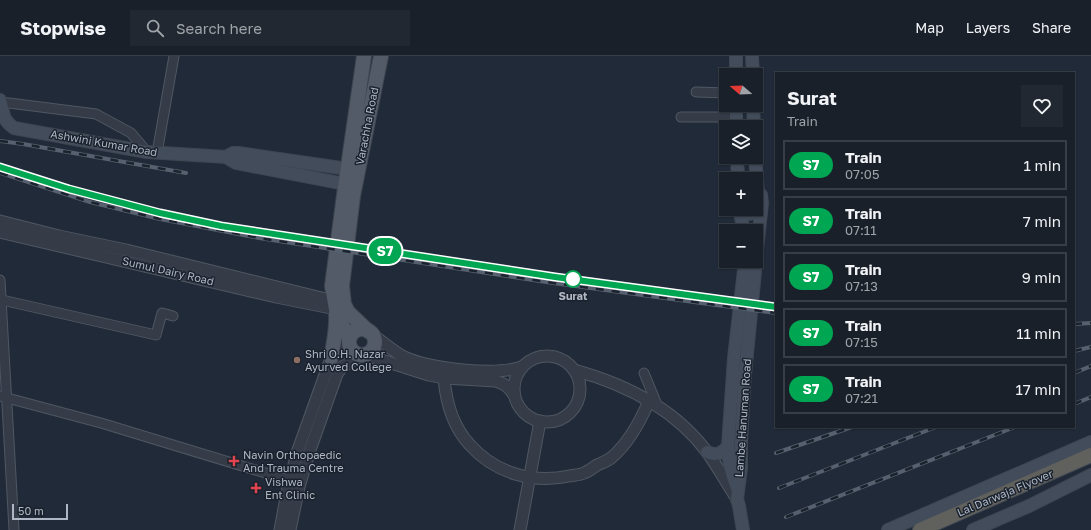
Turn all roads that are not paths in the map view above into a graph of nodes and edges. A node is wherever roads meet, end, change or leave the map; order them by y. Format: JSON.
{"nodes":[{"id":1,"x":174,"y":56,"type":"edge"},
{"id":2,"x":364,"y":56,"type":"edge"},
{"id":3,"x":381,"y":56,"type":"edge"},
{"id":4,"x":736,"y":56,"type":"edge"},
{"id":5,"x":752,"y":56,"type":"edge"},
{"id":6,"x":736,"y":68,"type":"edge"},
{"id":7,"x":753,"y":68,"type":"edge"},
{"id":8,"x":696,"y":92,"type":"dead end"},
{"id":9,"x":719,"y":93,"type":"edge"},
{"id":10,"x":0,"y":101,"type":"edge"},
{"id":11,"x":736,"y":116,"type":"edge"},
{"id":12,"x":681,"y":117,"type":"dead end"},
{"id":13,"x":152,"y":153,"type":"junction"},
{"id":14,"x":226,"y":156,"type":"junction"},
{"id":15,"x":348,"y":168,"type":"junction"},
{"id":16,"x":349,"y":190,"type":"junction"},
{"id":17,"x":0,"y":221,"type":"edge"},
{"id":18,"x":0,"y":232,"type":"edge"},
{"id":19,"x":744,"y":268,"type":"edge"},
{"id":20,"x":755,"y":268,"type":"edge"},
{"id":21,"x":0,"y":280,"type":"edge"},
{"id":22,"x":1,"y":295,"type":"edge"},
{"id":23,"x":335,"y":305,"type":"junction"},
{"id":24,"x":173,"y":316,"type":"dead end"},
{"id":25,"x":370,"y":332,"type":"junction"},
{"id":26,"x":350,"y":338,"type":"junction"},
{"id":27,"x":364,"y":355,"type":"junction"},
{"id":28,"x":331,"y":358,"type":"junction"},
{"id":29,"x":522,"y":367,"type":"junction"},
{"id":30,"x":574,"y":370,"type":"junction"},
{"id":31,"x":644,"y":373,"type":"dead end"},
{"id":32,"x":444,"y":378,"type":"junction"},
{"id":33,"x":514,"y":395,"type":"junction"},
{"id":34,"x":4,"y":397,"type":"edge"},
{"id":35,"x":653,"y":404,"type":"junction"},
{"id":36,"x":540,"y":421,"type":"junction"},
{"id":37,"x":1091,"y":442,"type":"edge"},
{"id":38,"x":728,"y":446,"type":"junction"},
{"id":39,"x":707,"y":452,"type":"junction"},
{"id":40,"x":1091,"y":455,"type":"edge"},
{"id":41,"x":1091,"y":463,"type":"edge"},
{"id":42,"x":1091,"y":475,"type":"edge"},
{"id":43,"x":530,"y":478,"type":"junction"},
{"id":44,"x":295,"y":482,"type":"junction"},
{"id":45,"x":737,"y":494,"type":"junction"},
{"id":46,"x":743,"y":529,"type":"edge"},
{"id":47,"x":14,"y":530,"type":"edge"},
{"id":48,"x":280,"y":530,"type":"edge"},
{"id":49,"x":290,"y":530,"type":"edge"},
{"id":50,"x":520,"y":530,"type":"edge"},
{"id":51,"x":888,"y":530,"type":"edge"},
{"id":52,"x":920,"y":530,"type":"edge"},
{"id":53,"x":941,"y":530,"type":"edge"},
{"id":54,"x":973,"y":530,"type":"edge"}],
"edges":[{"from":1,"to":13,"type":"street"},
{"from":2,"to":15,"type":"main road"},
{"from":3,"to":16,"type":"main road","name":"Varachha Road"},
{"from":4,"to":6,"type":"main road"},
{"from":5,"to":7,"type":"main road"},
{"from":8,"to":9,"type":"street"},
{"from":10,"to":13,"type":"street"},
{"from":10,"to":13,"type":"main road","name":"Ashwini Kumar Road"},
{"from":11,"to":12,"type":"street"},
{"from":13,"to":14,"type":"main road","name":"Ashwini Kumar Road"},
{"from":14,"to":15,"type":"main road","name":"Ashwini Kumar Road"},
{"from":14,"to":16,"type":"main road","name":"Ashwini Kumar Road"},
{"from":15,"to":16,"type":"main road"},
{"from":16,"to":23,"type":"main road"},
{"from":16,"to":25,"type":"main road"},
{"from":17,"to":23,"type":"street"},
{"from":18,"to":23,"type":"street","name":"Sumul Dairy Road"},
{"from":19,"to":38,"type":"main road","name":"Lambe Hanuman Road"},
{"from":20,"to":45,"type":"main road","name":"Lambe Hanuman Road"},
{"from":21,"to":22,"type":"street"},
{"from":22,"to":24,"type":"street"},
{"from":22,"to":34,"type":"street"},
{"from":23,"to":26,"type":"main road"},
{"from":23,"to":28,"type":"main road"},
{"from":25,"to":26,"type":"main road"},
{"from":25,"to":27,"type":"main road"},
{"from":25,"to":29,"type":"street"},
{"from":26,"to":27,"type":"main road"},
{"from":26,"to":28,"type":"street"},
{"from":27,"to":32,"type":"street"},
{"from":27,"to":44,"type":"street"},
{"from":28,"to":44,"type":"street"},
{"from":29,"to":30,"type":"street"},
{"from":29,"to":33,"type":"street"},
{"from":30,"to":35,"type":"street"},
{"from":30,"to":36,"type":"street"},
{"from":31,"to":35,"type":"street"},
{"from":32,"to":33,"type":"street"},
{"from":32,"to":43,"type":"street"},
{"from":33,"to":36,"type":"street"},
{"from":34,"to":44,"type":"street"},
{"from":34,"to":47,"type":"street"},
{"from":35,"to":39,"type":"street"},
{"from":35,"to":43,"type":"street"},
{"from":36,"to":43,"type":"street"},
{"from":37,"to":51,"type":"main road"},
{"from":38,"to":39,"type":"main road"},
{"from":38,"to":45,"type":"main road","name":"Lambe Hanuman Road"},
{"from":39,"to":45,"type":"street"},
{"from":40,"to":52,"type":"highway","name":"Lal Darwaja Flyover"},
{"from":41,"to":53,"type":"highway","name":"Lal Darwaja Flyover"},
{"from":42,"to":54,"type":"main road"},
{"from":43,"to":50,"type":"street"},
{"from":44,"to":48,"type":"street"},
{"from":44,"to":49,"type":"street"},
{"from":45,"to":46,"type":"main road"}]}
